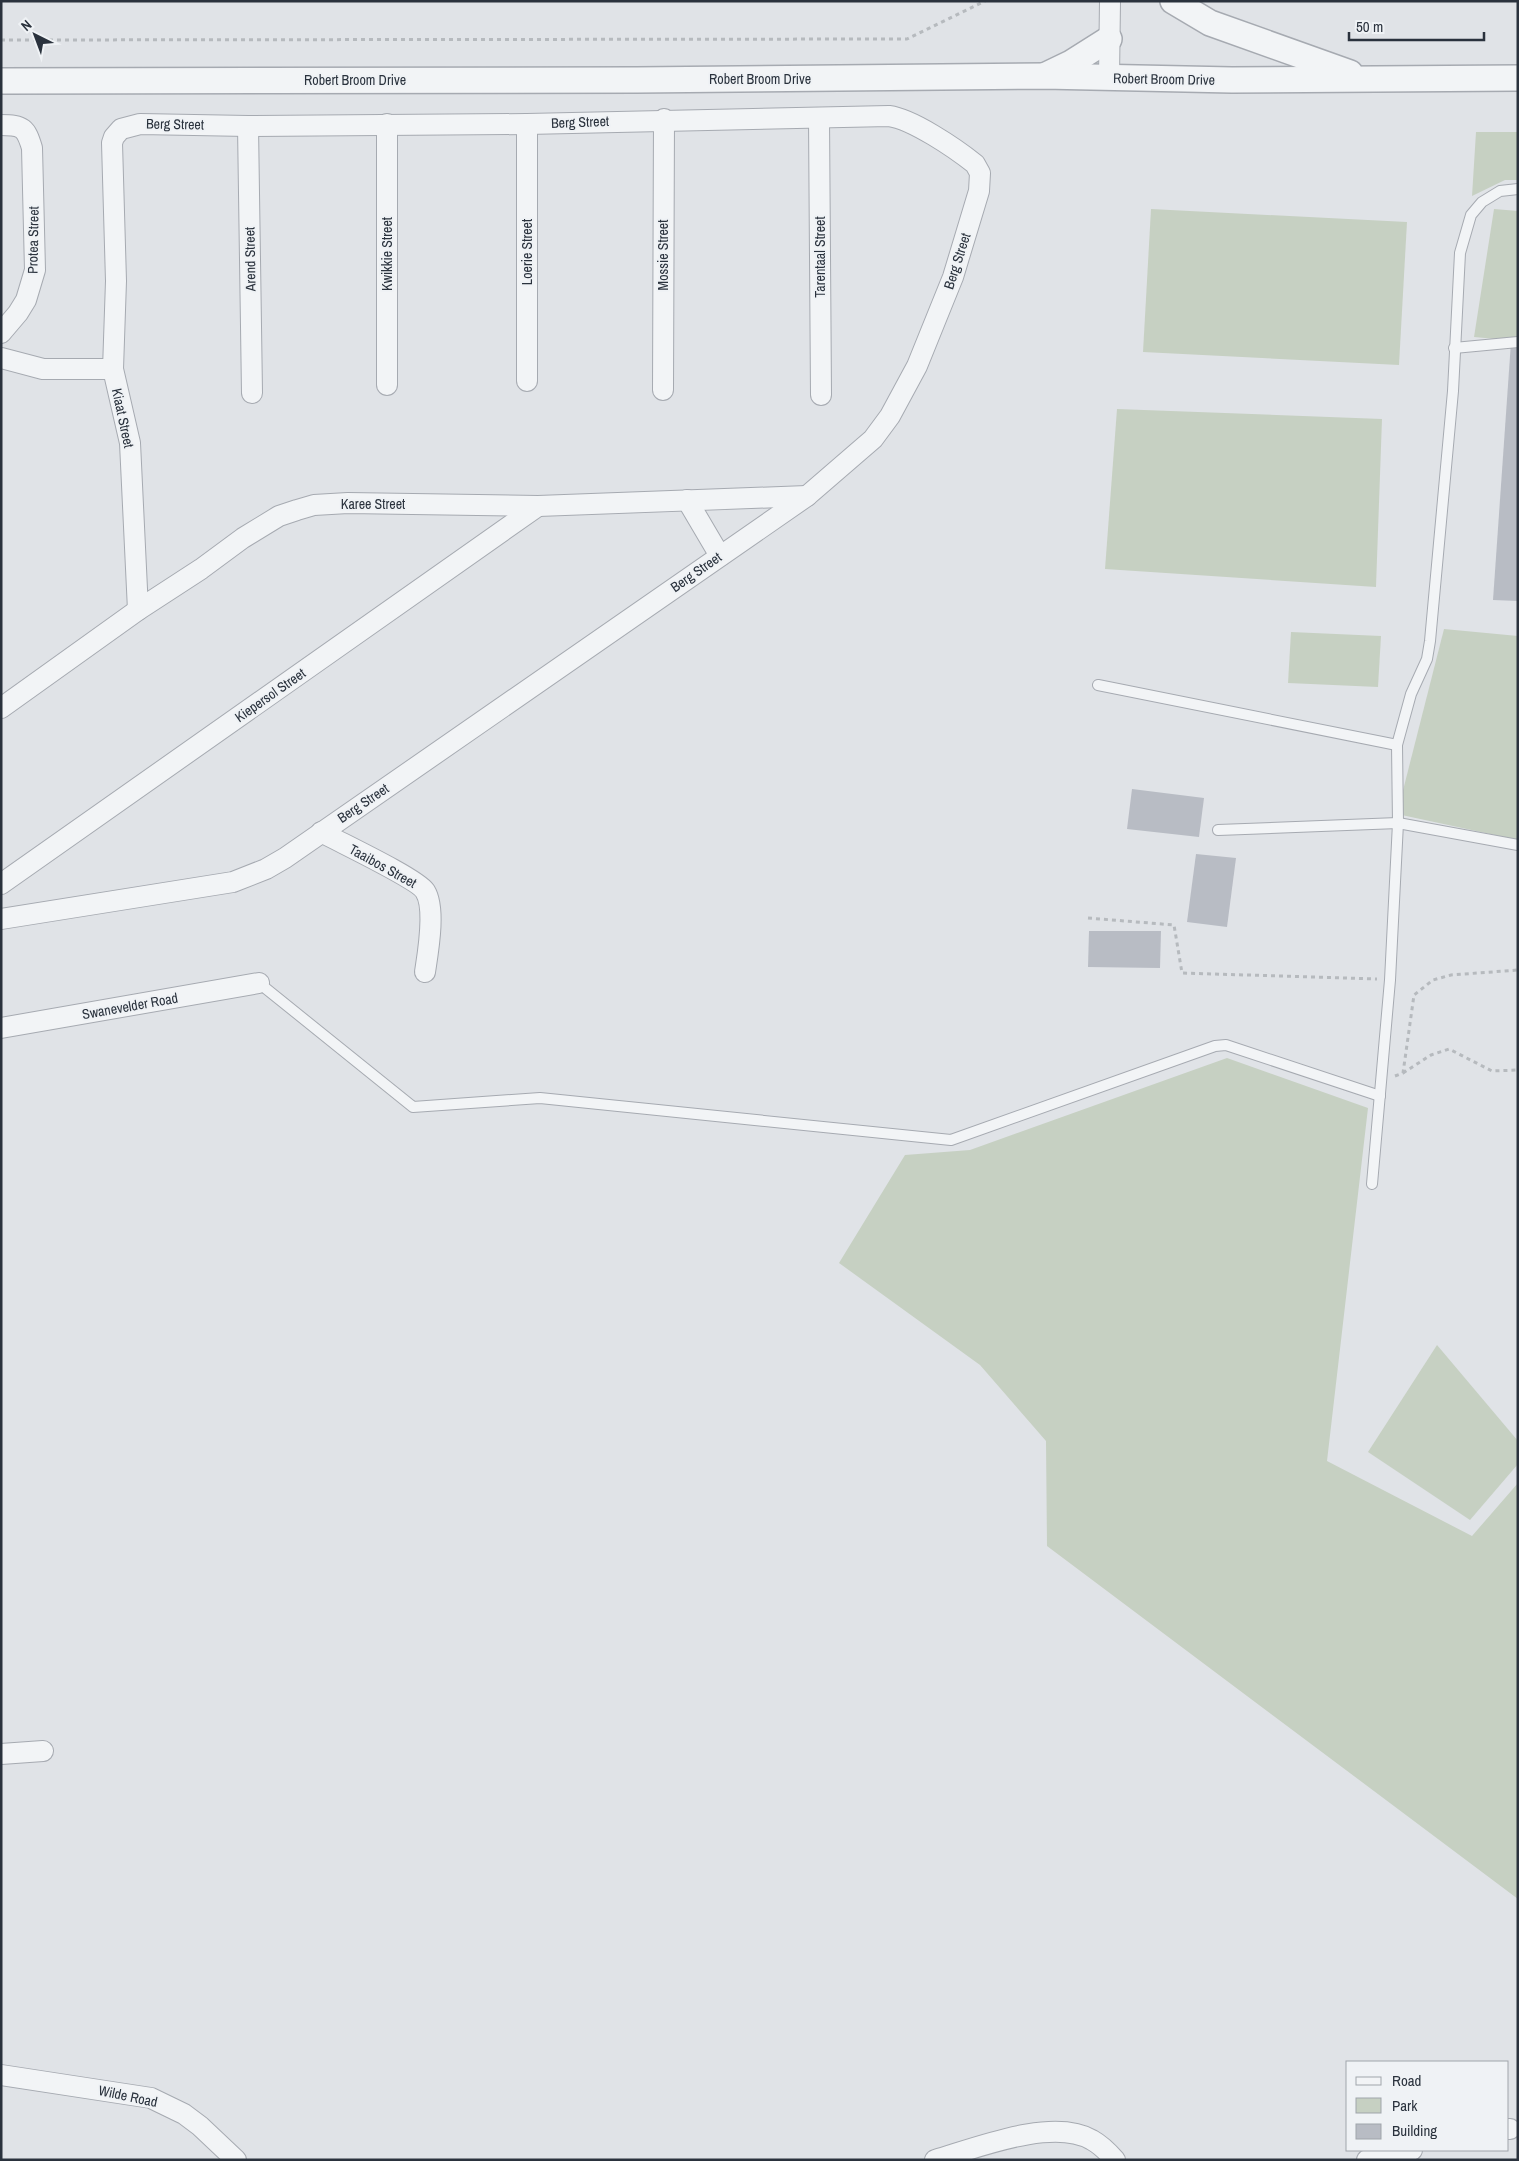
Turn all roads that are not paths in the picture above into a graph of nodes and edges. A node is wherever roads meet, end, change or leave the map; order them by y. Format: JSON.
{"nodes":[{"id":1,"x":1110,"y":1,"type":"edge"},
{"id":2,"x":1173,"y":1,"type":"edge"},
{"id":3,"x":1109,"y":39,"type":"junction"},
{"id":4,"x":1044,"y":76,"type":"junction"},
{"id":5,"x":1109,"y":78,"type":"junction"},
{"id":6,"x":1518,"y":78,"type":"edge"},
{"id":7,"x":1364,"y":79,"type":"junction"},
{"id":8,"x":1,"y":81,"type":"edge"},
{"id":9,"x":819,"y":118,"type":"junction"},
{"id":10,"x":664,"y":119,"type":"junction"},
{"id":11,"x":387,"y":124,"type":"junction"},
{"id":12,"x":527,"y":124,"type":"junction"},
{"id":13,"x":248,"y":126,"type":"junction"},
{"id":14,"x":3,"y":128,"type":"edge"},
{"id":15,"x":1518,"y":188,"type":"edge"},
{"id":16,"x":1,"y":333,"type":"edge"},
{"id":17,"x":1518,"y":342,"type":"edge"},
{"id":18,"x":1454,"y":348,"type":"junction"},
{"id":19,"x":1,"y":358,"type":"edge"},
{"id":20,"x":113,"y":369,"type":"junction"},
{"id":21,"x":527,"y":381,"type":"dead end"},
{"id":22,"x":388,"y":385,"type":"dead end"},
{"id":23,"x":663,"y":390,"type":"dead end"},
{"id":24,"x":252,"y":393,"type":"dead end"},
{"id":25,"x":821,"y":396,"type":"dead end"},
{"id":26,"x":807,"y":496,"type":"junction"},
{"id":27,"x":687,"y":500,"type":"junction"},
{"id":28,"x":538,"y":506,"type":"junction"},
{"id":29,"x":720,"y":556,"type":"junction"},
{"id":30,"x":138,"y":610,"type":"junction"},
{"id":31,"x":1098,"y":684,"type":"dead end"},
{"id":32,"x":1,"y":708,"type":"edge"},
{"id":33,"x":1397,"y":746,"type":"junction"},
{"id":34,"x":1398,"y":823,"type":"junction"},
{"id":35,"x":1218,"y":830,"type":"dead end"},
{"id":36,"x":321,"y":832,"type":"junction"},
{"id":37,"x":1518,"y":845,"type":"edge"},
{"id":38,"x":1,"y":884,"type":"edge"},
{"id":39,"x":1,"y":920,"type":"edge"},
{"id":40,"x":425,"y":972,"type":"dead end"},
{"id":41,"x":259,"y":983,"type":"joint"},
{"id":42,"x":1,"y":1028,"type":"edge"},
{"id":43,"x":1380,"y":1096,"type":"junction"},
{"id":44,"x":1372,"y":1184,"type":"dead end"},
{"id":45,"x":43,"y":1751,"type":"dead end"},
{"id":46,"x":1,"y":1754,"type":"edge"},
{"id":47,"x":1,"y":2075,"type":"edge"},
{"id":48,"x":1408,"y":2151,"type":"edge"},
{"id":49,"x":236,"y":2160,"type":"edge"},
{"id":50,"x":935,"y":2160,"type":"edge"},
{"id":51,"x":1115,"y":2160,"type":"edge"},
{"id":52,"x":1367,"y":2160,"type":"edge"}],
"edges":[{"from":1,"to":3,"type":"street"},
{"from":2,"to":7,"type":"street"},
{"from":3,"to":4,"type":"street"},
{"from":3,"to":5,"type":"street"},
{"from":4,"to":5,"type":"street","name":"Robert Broom Drive"},
{"from":4,"to":8,"type":"street","name":"Robert Broom Drive"},
{"from":5,"to":7,"type":"street","name":"Robert Broom Drive"},
{"from":6,"to":7,"type":"street","name":"Robert Broom Drive"},
{"from":9,"to":10,"type":"street","name":"Berg Street"},
{"from":9,"to":25,"type":"street","name":"Tarentaal Street"},
{"from":9,"to":26,"type":"street","name":"Berg Street"},
{"from":10,"to":12,"type":"street","name":"Berg Street"},
{"from":10,"to":23,"type":"street","name":"Mossie Street"},
{"from":11,"to":12,"type":"street","name":"Berg Street"},
{"from":11,"to":13,"type":"street","name":"Berg Street"},
{"from":11,"to":22,"type":"street","name":"Kwikkie Street"},
{"from":12,"to":21,"type":"street","name":"Loerie Street"},
{"from":13,"to":20,"type":"street","name":"Berg Street"},
{"from":13,"to":24,"type":"street","name":"Arend Street"},
{"from":14,"to":16,"type":"street","name":"Protea Street"},
{"from":15,"to":18,"type":"lane"},
{"from":17,"to":18,"type":"lane"},
{"from":18,"to":33,"type":"lane"},
{"from":19,"to":20,"type":"street","name":"Kiaat Street"},
{"from":20,"to":30,"type":"street","name":"Kiaat Street"},
{"from":26,"to":27,"type":"street","name":"Karee Street"},
{"from":26,"to":29,"type":"street","name":"Berg Street"},
{"from":27,"to":28,"type":"street","name":"Karee Street"},
{"from":27,"to":29,"type":"street"},
{"from":28,"to":30,"type":"street","name":"Karee Street"},
{"from":28,"to":38,"type":"street","name":"Kiepersol Street"},
{"from":29,"to":36,"type":"street","name":"Berg Street"},
{"from":30,"to":32,"type":"street","name":"Karee Street"},
{"from":31,"to":33,"type":"lane"},
{"from":33,"to":34,"type":"lane"},
{"from":34,"to":35,"type":"lane"},
{"from":34,"to":37,"type":"lane"},
{"from":34,"to":43,"type":"lane"},
{"from":36,"to":39,"type":"street","name":"Berg Street"},
{"from":36,"to":40,"type":"street","name":"Taaibos Street"},
{"from":41,"to":42,"type":"street","name":"Swanevelder Road"},
{"from":41,"to":43,"type":"lane"},
{"from":43,"to":44,"type":"lane"},
{"from":45,"to":46,"type":"street"},
{"from":47,"to":49,"type":"street","name":"Wilde Road"},
{"from":48,"to":52,"type":"street"},
{"from":50,"to":51,"type":"street"}]}
